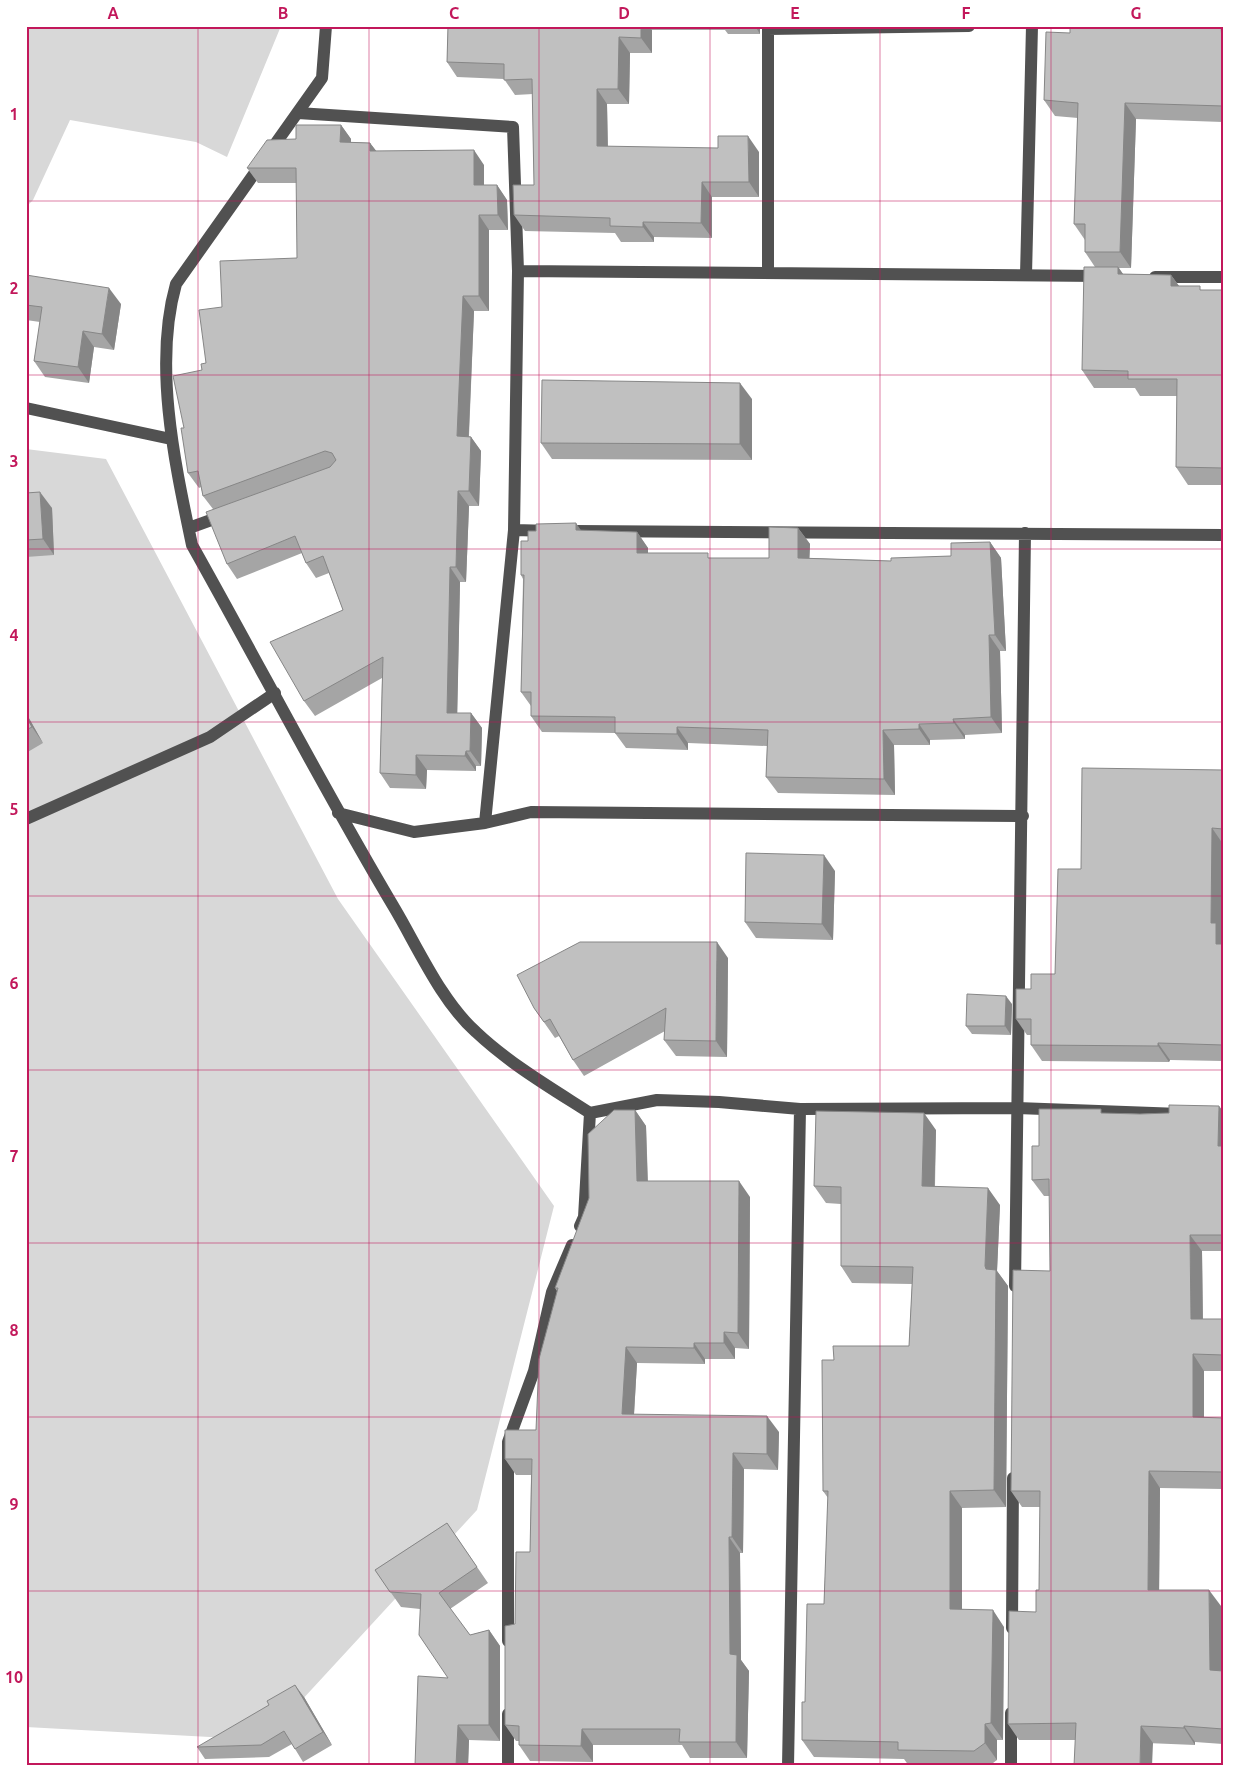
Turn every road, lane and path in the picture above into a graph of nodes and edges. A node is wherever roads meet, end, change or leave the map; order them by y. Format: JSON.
{"nodes":[{"id":1,"x":326,"y":26,"type":"edge"},
{"id":2,"x":969,"y":26,"type":"edge"},
{"id":3,"x":1032,"y":26,"type":"edge"},
{"id":4,"x":768,"y":28,"type":"edge"},
{"id":5,"x":298,"y":113,"type":"junction"},
{"id":6,"x":518,"y":271,"type":"junction"},
{"id":7,"x":768,"y":273,"type":"junction"},
{"id":8,"x":1026,"y":276,"type":"junction"},
{"id":9,"x":1114,"y":276,"type":"edge"},
{"id":10,"x":1144,"y":276,"type":"edge"},
{"id":11,"x":1223,"y":277,"type":"edge"},
{"id":12,"x":26,"y":408,"type":"edge"},
{"id":13,"x":172,"y":439,"type":"junction"},
{"id":14,"x":235,"y":512,"type":"edge"},
{"id":15,"x":189,"y":528,"type":"junction"},
{"id":16,"x":514,"y":530,"type":"junction"},
{"id":17,"x":1025,"y":533,"type":"junction"},
{"id":18,"x":1223,"y":535,"type":"edge"},
{"id":19,"x":275,"y":693,"type":"junction"},
{"id":20,"x":338,"y":813,"type":"junction"},
{"id":21,"x":1022,"y":816,"type":"junction"},
{"id":22,"x":26,"y":819,"type":"edge"},
{"id":23,"x":485,"y":823,"type":"junction"},
{"id":24,"x":1017,"y":1108,"type":"junction"},
{"id":25,"x":800,"y":1109,"type":"junction"},
{"id":26,"x":590,"y":1113,"type":"junction"},
{"id":27,"x":1193,"y":1114,"type":"edge"},
{"id":28,"x":1015,"y":1297,"type":"edge"},
{"id":29,"x":1014,"y":1467,"type":"edge"},
{"id":30,"x":1012,"y":1636,"type":"edge"},
{"id":31,"x":508,"y":1658,"type":"edge"},
{"id":32,"x":1011,"y":1696,"type":"edge"},
{"id":33,"x":508,"y":1697,"type":"edge"},
{"id":34,"x":508,"y":1766,"type":"edge"},
{"id":35,"x":788,"y":1766,"type":"edge"},
{"id":36,"x":1011,"y":1766,"type":"edge"}],
"edges":[{"from":1,"to":5,"type":"street"},
{"from":2,"to":4,"type":"street"},
{"from":3,"to":8,"type":"street"},
{"from":4,"to":7,"type":"street"},
{"from":5,"to":6,"type":"street"},
{"from":5,"to":13,"type":"street"},
{"from":6,"to":7,"type":"street"},
{"from":6,"to":16,"type":"street"},
{"from":7,"to":8,"type":"street"},
{"from":8,"to":9,"type":"street"},
{"from":10,"to":11,"type":"street"},
{"from":12,"to":13,"type":"street"},
{"from":13,"to":15,"type":"street"},
{"from":14,"to":15,"type":"street"},
{"from":15,"to":19,"type":"street"},
{"from":16,"to":17,"type":"street"},
{"from":16,"to":23,"type":"street"},
{"from":17,"to":18,"type":"street"},
{"from":17,"to":21,"type":"street"},
{"from":19,"to":20,"type":"street"},
{"from":19,"to":22,"type":"street"},
{"from":20,"to":23,"type":"street"},
{"from":20,"to":26,"type":"street"},
{"from":21,"to":23,"type":"street"},
{"from":21,"to":24,"type":"street"},
{"from":24,"to":25,"type":"street"},
{"from":24,"to":27,"type":"street"},
{"from":24,"to":28,"type":"street"},
{"from":25,"to":26,"type":"street"},
{"from":25,"to":35,"type":"street"},
{"from":26,"to":31,"type":"street"},
{"from":29,"to":30,"type":"street"},
{"from":32,"to":36,"type":"street"},
{"from":33,"to":34,"type":"street"}]}
